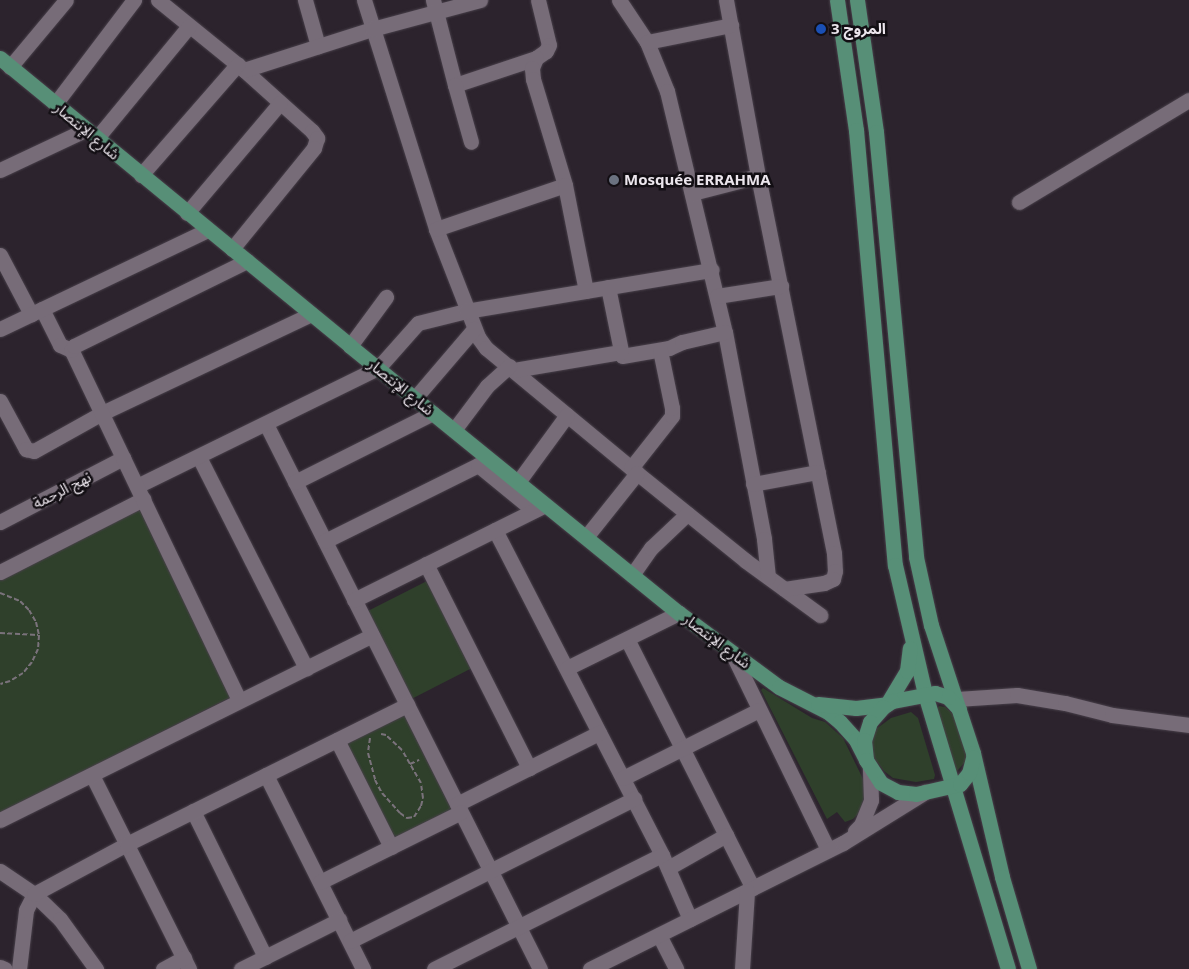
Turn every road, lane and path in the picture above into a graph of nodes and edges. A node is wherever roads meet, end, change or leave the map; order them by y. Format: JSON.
{"nodes":[{"id":1,"x":66,"y":0,"type":"edge"},
{"id":2,"x":134,"y":0,"type":"edge"},
{"id":3,"x":158,"y":0,"type":"edge"},
{"id":4,"x":305,"y":0,"type":"edge"},
{"id":5,"x":364,"y":0,"type":"edge"},
{"id":6,"x":480,"y":0,"type":"edge"},
{"id":7,"x":538,"y":0,"type":"edge"},
{"id":8,"x":619,"y":0,"type":"edge"},
{"id":9,"x":726,"y":0,"type":"edge"},
{"id":10,"x":837,"y":0,"type":"edge"},
{"id":11,"x":856,"y":0,"type":"edge"},
{"id":12,"x":435,"y":6,"type":"edge"},
{"id":13,"x":731,"y":25,"type":"junction"},
{"id":14,"x":189,"y":26,"type":"junction"},
{"id":15,"x":372,"y":29,"type":"junction"},
{"id":16,"x":647,"y":42,"type":"junction"},
{"id":17,"x":318,"y":46,"type":"junction"},
{"id":18,"x":536,"y":58,"type":"junction"},
{"id":19,"x":5,"y":63,"type":"edge"},
{"id":20,"x":241,"y":67,"type":"junction"},
{"id":21,"x":455,"y":85,"type":"junction"},
{"id":22,"x":1189,"y":100,"type":"edge"},
{"id":23,"x":280,"y":103,"type":"junction"},
{"id":24,"x":55,"y":104,"type":"junction"},
{"id":25,"x":91,"y":134,"type":"junction"},
{"id":26,"x":471,"y":142,"type":"dead end"},
{"id":27,"x":0,"y":170,"type":"edge"},
{"id":28,"x":141,"y":175,"type":"junction"},
{"id":29,"x":758,"y":176,"type":"junction"},
{"id":30,"x":565,"y":186,"type":"junction"},
{"id":31,"x":692,"y":193,"type":"junction"},
{"id":32,"x":1019,"y":202,"type":"dead end"},
{"id":33,"x":187,"y":213,"type":"junction"},
{"id":34,"x":436,"y":229,"type":"junction"},
{"id":35,"x":208,"y":230,"type":"junction"},
{"id":36,"x":232,"y":249,"type":"junction"},
{"id":37,"x":0,"y":255,"type":"edge"},
{"id":38,"x":246,"y":261,"type":"junction"},
{"id":39,"x":712,"y":270,"type":"junction"},
{"id":40,"x":781,"y":286,"type":"junction"},
{"id":41,"x":608,"y":287,"type":"junction"},
{"id":42,"x":586,"y":291,"type":"junction"},
{"id":43,"x":717,"y":296,"type":"junction"},
{"id":44,"x":386,"y":297,"type":"dead end"},
{"id":45,"x":466,"y":311,"type":"junction"},
{"id":46,"x":36,"y":312,"type":"junction"},
{"id":47,"x":311,"y":314,"type":"junction"},
{"id":48,"x":0,"y":329,"type":"edge"},
{"id":49,"x":474,"y":329,"type":"junction"},
{"id":50,"x":725,"y":332,"type":"junction"},
{"id":51,"x":350,"y":346,"type":"junction"},
{"id":52,"x":71,"y":350,"type":"junction"},
{"id":53,"x":660,"y":350,"type":"junction"},
{"id":54,"x":620,"y":352,"type":"junction"},
{"id":55,"x":378,"y":368,"type":"junction"},
{"id":56,"x":511,"y":368,"type":"junction"},
{"id":57,"x":415,"y":398,"type":"junction"},
{"id":58,"x":0,"y":401,"type":"edge"},
{"id":59,"x":102,"y":413,"type":"junction"},
{"id":60,"x":433,"y":413,"type":"junction"},
{"id":61,"x":567,"y":415,"type":"junction"},
{"id":62,"x":266,"y":424,"type":"junction"},
{"id":63,"x":454,"y":430,"type":"junction"},
{"id":64,"x":199,"y":457,"type":"junction"},
{"id":65,"x":123,"y":458,"type":"junction"},
{"id":66,"x":634,"y":470,"type":"junction"},
{"id":67,"x":818,"y":472,"type":"junction"},
{"id":68,"x":295,"y":482,"type":"junction"},
{"id":69,"x":518,"y":482,"type":"junction"},
{"id":70,"x":753,"y":484,"type":"junction"},
{"id":71,"x":140,"y":493,"type":"junction"},
{"id":72,"x":540,"y":507,"type":"junction"},
{"id":73,"x":688,"y":514,"type":"junction"},
{"id":74,"x":0,"y":522,"type":"edge"},
{"id":75,"x":495,"y":530,"type":"junction"},
{"id":76,"x":586,"y":537,"type":"junction"},
{"id":77,"x":324,"y":541,"type":"junction"},
{"id":78,"x":426,"y":564,"type":"junction"},
{"id":79,"x":0,"y":572,"type":"edge"},
{"id":80,"x":632,"y":575,"type":"junction"},
{"id":81,"x":768,"y":577,"type":"junction"},
{"id":82,"x":784,"y":589,"type":"junction"},
{"id":83,"x":0,"y":593,"type":"edge"},
{"id":84,"x":354,"y":600,"type":"junction"},
{"id":85,"x":680,"y":613,"type":"junction"},
{"id":86,"x":820,"y":614,"type":"dead end"},
{"id":87,"x":0,"y":633,"type":"edge"},
{"id":88,"x":39,"y":635,"type":"junction"},
{"id":89,"x":372,"y":635,"type":"junction"},
{"id":90,"x":911,"y":636,"type":"junction"},
{"id":91,"x":627,"y":639,"type":"junction"},
{"id":92,"x":733,"y":655,"type":"junction"},
{"id":93,"x":306,"y":668,"type":"junction"},
{"id":94,"x":566,"y":668,"type":"junction"},
{"id":95,"x":0,"y":684,"type":"edge"},
{"id":96,"x":925,"y":694,"type":"junction"},
{"id":97,"x":239,"y":700,"type":"junction"},
{"id":98,"x":811,"y":703,"type":"junction"},
{"id":99,"x":887,"y":704,"type":"junction"},
{"id":100,"x":407,"y":705,"type":"junction"},
{"id":101,"x":959,"y":705,"type":"junction"},
{"id":102,"x":759,"y":710,"type":"junction"},
{"id":103,"x":1189,"y":725,"type":"edge"},
{"id":104,"x":371,"y":729,"type":"junction"},
{"id":105,"x":599,"y":733,"type":"junction"},
{"id":106,"x":337,"y":740,"type":"junction"},
{"id":107,"x":682,"y":748,"type":"junction"},
{"id":108,"x":973,"y":753,"type":"junction"},
{"id":109,"x":868,"y":764,"type":"junction"},
{"id":110,"x":529,"y":768,"type":"junction"},
{"id":111,"x":92,"y":775,"type":"junction"},
{"id":112,"x":266,"y":775,"type":"junction"},
{"id":113,"x":624,"y":778,"type":"junction"},
{"id":114,"x":954,"y":787,"type":"junction"},
{"id":115,"x":926,"y":792,"type":"junction"},
{"id":116,"x":634,"y":799,"type":"junction"},
{"id":117,"x":459,"y":808,"type":"junction"},
{"id":118,"x":193,"y":811,"type":"junction"},
{"id":119,"x":0,"y":820,"type":"edge"},
{"id":120,"x":726,"y":835,"type":"junction"},
{"id":121,"x":843,"y":843,"type":"junction"},
{"id":122,"x":127,"y":844,"type":"junction"},
{"id":123,"x":391,"y":847,"type":"junction"},
{"id":124,"x":828,"y":850,"type":"junction"},
{"id":125,"x":665,"y":861,"type":"junction"},
{"id":126,"x":490,"y":870,"type":"junction"},
{"id":127,"x":0,"y":871,"type":"edge"},
{"id":128,"x":320,"y":882,"type":"junction"},
{"id":129,"x":750,"y":889,"type":"junction"},
{"id":130,"x":34,"y":894,"type":"junction"},
{"id":131,"x":690,"y":919,"type":"junction"},
{"id":132,"x":339,"y":920,"type":"junction"},
{"id":133,"x":519,"y":927,"type":"junction"},
{"id":134,"x":659,"y":934,"type":"junction"},
{"id":135,"x":350,"y":941,"type":"junction"},
{"id":136,"x":265,"y":957,"type":"junction"},
{"id":137,"x":615,"y":963,"type":"edge"},
{"id":138,"x":187,"y":964,"type":"edge"},
{"id":139,"x":0,"y":967,"type":"edge"},
{"id":140,"x":4,"y":969,"type":"edge"},
{"id":141,"x":19,"y":969,"type":"edge"},
{"id":142,"x":96,"y":969,"type":"edge"},
{"id":143,"x":163,"y":969,"type":"edge"},
{"id":144,"x":241,"y":969,"type":"edge"},
{"id":145,"x":363,"y":969,"type":"edge"},
{"id":146,"x":434,"y":969,"type":"edge"},
{"id":147,"x":540,"y":969,"type":"edge"},
{"id":148,"x":590,"y":969,"type":"edge"},
{"id":149,"x":676,"y":969,"type":"edge"},
{"id":150,"x":742,"y":969,"type":"edge"},
{"id":151,"x":1008,"y":969,"type":"edge"},
{"id":152,"x":1030,"y":969,"type":"edge"}],
"edges":[{"from":1,"to":19,"type":"street"},
{"from":2,"to":24,"type":"street"},
{"from":3,"to":14,"type":"street"},
{"from":4,"to":17,"type":"street"},
{"from":5,"to":15,"type":"street"},
{"from":6,"to":12,"type":"street"},
{"from":7,"to":18,"type":"street"},
{"from":8,"to":16,"type":"street"},
{"from":9,"to":13,"type":"street"},
{"from":10,"to":90,"type":"main road"},
{"from":11,"to":101,"type":"main road"},
{"from":12,"to":15,"type":"street"},
{"from":12,"to":21,"type":"street"},
{"from":13,"to":16,"type":"street"},
{"from":13,"to":29,"type":"street"},
{"from":14,"to":20,"type":"street"},
{"from":14,"to":25,"type":"street"},
{"from":15,"to":17,"type":"street"},
{"from":15,"to":34,"type":"street"},
{"from":16,"to":31,"type":"street"},
{"from":17,"to":20,"type":"street"},
{"from":18,"to":21,"type":"street"},
{"from":18,"to":30,"type":"street"},
{"from":19,"to":24,"type":"main road","name":"شارع الإنتصار"},
{"from":20,"to":23,"type":"street"},
{"from":20,"to":28,"type":"street"},
{"from":21,"to":26,"type":"street"},
{"from":22,"to":32,"type":"street"},
{"from":23,"to":33,"type":"street"},
{"from":23,"to":36,"type":"street"},
{"from":24,"to":25,"type":"main road","name":"شارع الإنتصار"},
{"from":25,"to":27,"type":"street"},
{"from":25,"to":28,"type":"main road","name":"شارع الإنتصار"},
{"from":28,"to":33,"type":"main road","name":"شارع الإنتصار"},
{"from":29,"to":31,"type":"street"},
{"from":29,"to":40,"type":"street"},
{"from":30,"to":34,"type":"street"},
{"from":30,"to":42,"type":"street"},
{"from":31,"to":39,"type":"street"},
{"from":33,"to":35,"type":"main road","name":"شارع الإنتصار"},
{"from":34,"to":45,"type":"street"},
{"from":35,"to":36,"type":"main road","name":"شارع الإنتصار"},
{"from":35,"to":46,"type":"street"},
{"from":36,"to":38,"type":"main road","name":"شارع الإنتصار"},
{"from":37,"to":46,"type":"street"},
{"from":38,"to":47,"type":"main road","name":"شارع الإنتصار"},
{"from":38,"to":52,"type":"street"},
{"from":39,"to":41,"type":"street"},
{"from":39,"to":43,"type":"street"},
{"from":40,"to":43,"type":"street"},
{"from":40,"to":67,"type":"street"},
{"from":41,"to":42,"type":"street"},
{"from":41,"to":54,"type":"street"},
{"from":42,"to":45,"type":"street"},
{"from":43,"to":50,"type":"street"},
{"from":44,"to":51,"type":"street"},
{"from":45,"to":49,"type":"street"},
{"from":45,"to":55,"type":"street"},
{"from":46,"to":48,"type":"street"},
{"from":46,"to":52,"type":"street"},
{"from":47,"to":51,"type":"main road","name":"شارع الإنتصار"},
{"from":47,"to":59,"type":"street"},
{"from":49,"to":56,"type":"street"},
{"from":49,"to":57,"type":"street"},
{"from":50,"to":53,"type":"street"},
{"from":50,"to":70,"type":"street"},
{"from":51,"to":55,"type":"main road","name":"شارع الإنتصار"},
{"from":52,"to":59,"type":"street"},
{"from":53,"to":54,"type":"street"},
{"from":53,"to":66,"type":"street"},
{"from":54,"to":56,"type":"street"},
{"from":55,"to":57,"type":"main road","name":"شارع الإنتصار"},
{"from":55,"to":62,"type":"street"},
{"from":56,"to":61,"type":"street"},
{"from":56,"to":63,"type":"street"},
{"from":57,"to":60,"type":"main road","name":"شارع الإنتصار"},
{"from":58,"to":59,"type":"street"},
{"from":59,"to":65,"type":"street"},
{"from":60,"to":63,"type":"main road","name":"شارع الإنتصار"},
{"from":60,"to":68,"type":"street"},
{"from":61,"to":66,"type":"street"},
{"from":61,"to":69,"type":"street"},
{"from":62,"to":64,"type":"street"},
{"from":62,"to":68,"type":"street"},
{"from":63,"to":69,"type":"main road","name":"شارع الإنتصار"},
{"from":64,"to":71,"type":"street"},
{"from":64,"to":93,"type":"street"},
{"from":65,"to":71,"type":"street"},
{"from":65,"to":74,"type":"street","name":"نهج الرحمة"},
{"from":66,"to":73,"type":"street"},
{"from":66,"to":76,"type":"street"},
{"from":67,"to":70,"type":"street"},
{"from":67,"to":82,"type":"street"},
{"from":68,"to":77,"type":"street"},
{"from":69,"to":72,"type":"main road","name":"شارع الإنتصار"},
{"from":70,"to":81,"type":"street"},
{"from":71,"to":79,"type":"street"},
{"from":71,"to":97,"type":"street"},
{"from":72,"to":75,"type":"street"},
{"from":72,"to":76,"type":"main road","name":"شارع الإنتصار"},
{"from":72,"to":77,"type":"street"},
{"from":73,"to":80,"type":"street"},
{"from":73,"to":81,"type":"street"},
{"from":75,"to":78,"type":"street"},
{"from":75,"to":94,"type":"street"},
{"from":76,"to":80,"type":"main road","name":"شارع الإنتصار"},
{"from":77,"to":84,"type":"street"},
{"from":78,"to":84,"type":"street"},
{"from":78,"to":110,"type":"street"},
{"from":80,"to":85,"type":"main road","name":"شارع الإنتصار"},
{"from":81,"to":82,"type":"street"},
{"from":82,"to":86,"type":"street"},
{"from":83,"to":88,"type":"path"},
{"from":84,"to":89,"type":"street"},
{"from":85,"to":91,"type":"street"},
{"from":85,"to":92,"type":"main road","name":"شارع الإنتصار"},
{"from":87,"to":88,"type":"path"},
{"from":88,"to":95,"type":"path"},
{"from":89,"to":93,"type":"street"},
{"from":89,"to":100,"type":"street"},
{"from":90,"to":96,"type":"main road"},
{"from":90,"to":99,"type":"main road"},
{"from":91,"to":94,"type":"street"},
{"from":91,"to":107,"type":"street"},
{"from":92,"to":98,"type":"main road","name":"شارع الإنتصار"},
{"from":92,"to":102,"type":"street"},
{"from":93,"to":97,"type":"street"},
{"from":94,"to":105,"type":"street"},
{"from":96,"to":99,"type":"main road"},
{"from":96,"to":101,"type":"main road"},
{"from":96,"to":114,"type":"main road"},
{"from":97,"to":111,"type":"street"},
{"from":98,"to":99,"type":"main road"},
{"from":98,"to":109,"type":"main road","name":"شارع الإنتصار"},
{"from":99,"to":109,"type":"main road"},
{"from":100,"to":104,"type":"street"},
{"from":100,"to":117,"type":"street"},
{"from":101,"to":103,"type":"street"},
{"from":101,"to":108,"type":"main road"},
{"from":102,"to":107,"type":"street"},
{"from":102,"to":124,"type":"street"},
{"from":104,"to":104,"type":"path"},
{"from":104,"to":106,"type":"street"},
{"from":105,"to":110,"type":"street"},
{"from":105,"to":113,"type":"street"},
{"from":106,"to":112,"type":"street"},
{"from":106,"to":123,"type":"street"},
{"from":107,"to":113,"type":"street"},
{"from":107,"to":120,"type":"street"},
{"from":108,"to":114,"type":"main road"},
{"from":108,"to":152,"type":"main road"},
{"from":109,"to":115,"type":"main road","name":"شارع الإنتصار"},
{"from":109,"to":121,"type":"street"},
{"from":110,"to":117,"type":"street"},
{"from":111,"to":119,"type":"street"},
{"from":111,"to":122,"type":"street"},
{"from":112,"to":118,"type":"street"},
{"from":112,"to":128,"type":"street"},
{"from":113,"to":116,"type":"street"},
{"from":114,"to":115,"type":"main road","name":"شارع الإنتصار"},
{"from":114,"to":151,"type":"main road"},
{"from":115,"to":121,"type":"street"},
{"from":116,"to":125,"type":"street"},
{"from":116,"to":126,"type":"street"},
{"from":117,"to":123,"type":"street"},
{"from":117,"to":126,"type":"street"},
{"from":118,"to":122,"type":"street"},
{"from":118,"to":136,"type":"street"},
{"from":120,"to":125,"type":"street"},
{"from":120,"to":129,"type":"street"},
{"from":121,"to":124,"type":"street"},
{"from":122,"to":130,"type":"street"},
{"from":122,"to":138,"type":"street"},
{"from":123,"to":128,"type":"street"},
{"from":124,"to":129,"type":"street"},
{"from":125,"to":131,"type":"street"},
{"from":125,"to":133,"type":"street"},
{"from":126,"to":133,"type":"street"},
{"from":126,"to":135,"type":"street"},
{"from":127,"to":130,"type":"street"},
{"from":128,"to":132,"type":"street"},
{"from":129,"to":131,"type":"street"},
{"from":129,"to":150,"type":"street"},
{"from":130,"to":141,"type":"street"},
{"from":130,"to":142,"type":"street"},
{"from":131,"to":134,"type":"street"},
{"from":132,"to":135,"type":"street"},
{"from":132,"to":136,"type":"street"},
{"from":133,"to":146,"type":"street"},
{"from":133,"to":147,"type":"street"},
{"from":134,"to":137,"type":"street"},
{"from":134,"to":149,"type":"street"},
{"from":135,"to":145,"type":"street"},
{"from":136,"to":144,"type":"street"},
{"from":137,"to":148,"type":"street"},
{"from":138,"to":143,"type":"street"},
{"from":139,"to":140,"type":"street"}]}
